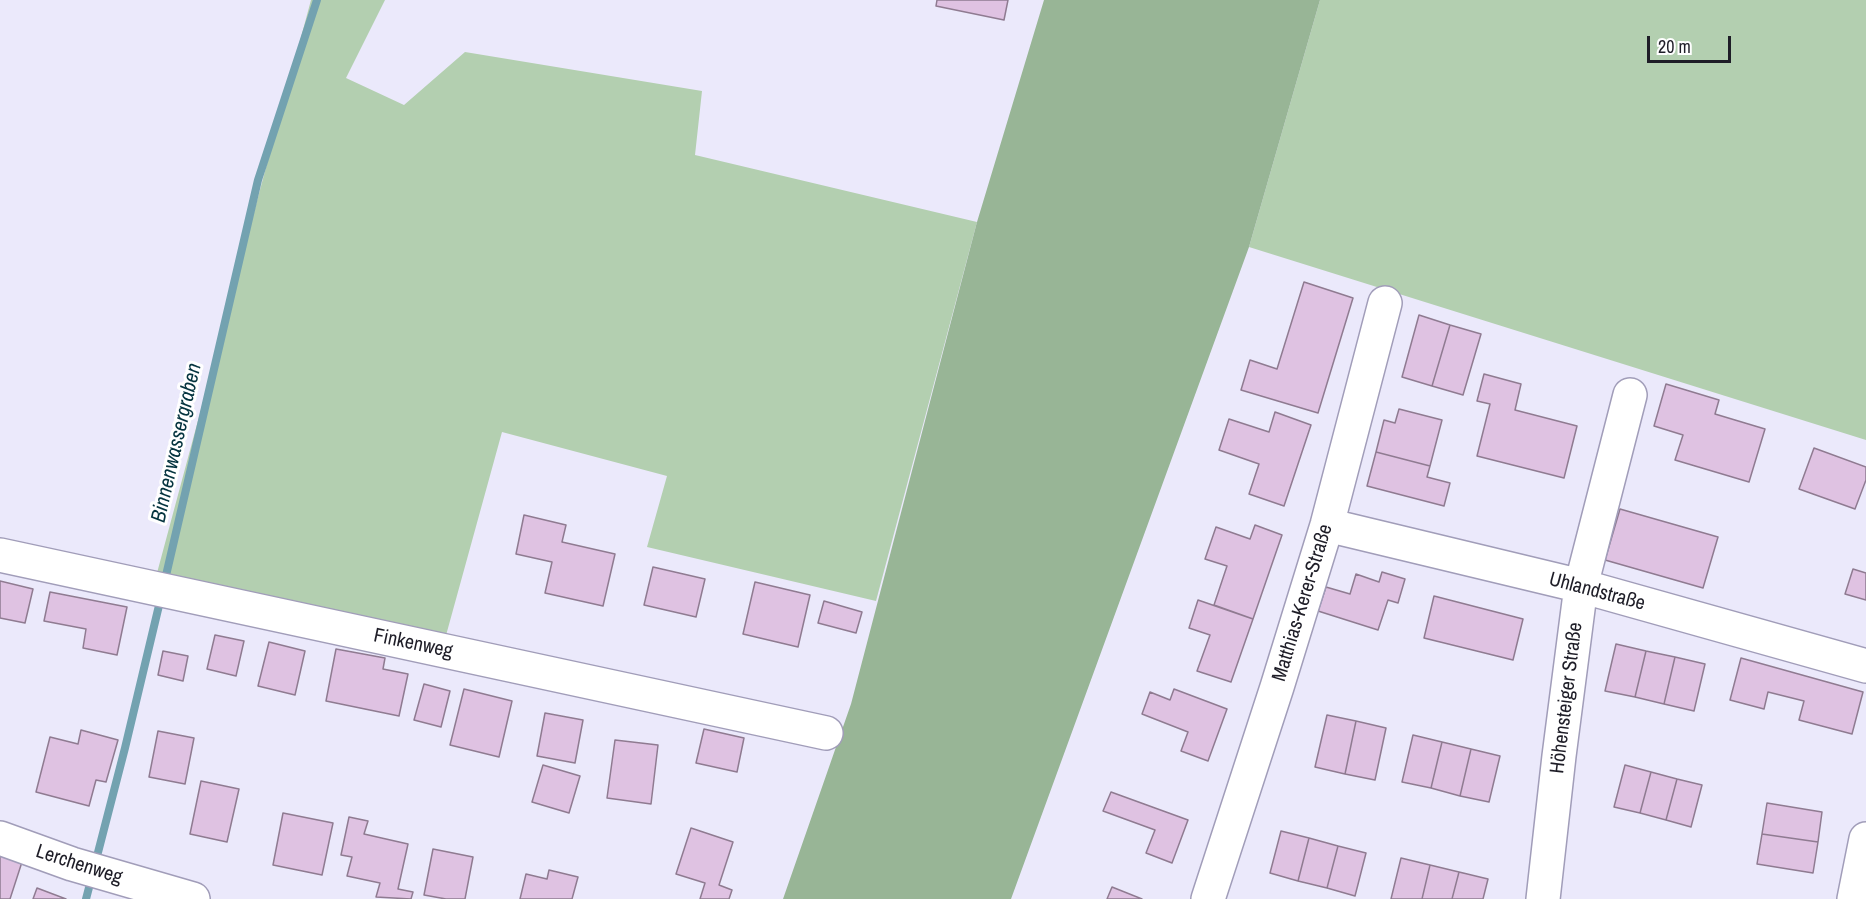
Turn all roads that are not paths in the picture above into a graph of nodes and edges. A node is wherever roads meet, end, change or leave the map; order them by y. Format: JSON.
{"nodes":[{"id":1,"x":1386,"y":303,"type":"dead end"},
{"id":2,"x":1630,"y":395,"type":"dead end"},
{"id":3,"x":1327,"y":525,"type":"junction"},
{"id":4,"x":0,"y":555,"type":"edge"},
{"id":5,"x":1581,"y":586,"type":"junction"},
{"id":6,"x":1866,"y":666,"type":"edge"},
{"id":7,"x":826,"y":733,"type":"dead end"},
{"id":8,"x":0,"y":838,"type":"edge"},
{"id":9,"x":1866,"y":839,"type":"edge"},
{"id":10,"x":193,"y":899,"type":"edge"},
{"id":11,"x":1208,"y":899,"type":"edge"},
{"id":12,"x":1543,"y":899,"type":"edge"},
{"id":13,"x":1854,"y":899,"type":"edge"}],
"edges":[{"from":1,"to":3,"type":"street","name":"Matthias-Kerer-Straße"},
{"from":2,"to":5,"type":"street","name":"Höhensteiger Straße"},
{"from":3,"to":5,"type":"street","name":"Uhlandstraße"},
{"from":3,"to":11,"type":"street","name":"Matthias-Kerer-Straße"},
{"from":4,"to":7,"type":"street","name":"Finkenweg"},
{"from":5,"to":6,"type":"street","name":"Uhlandstraße"},
{"from":5,"to":12,"type":"street","name":"Höhensteiger Straße"},
{"from":8,"to":10,"type":"street","name":"Lerchenweg"},
{"from":9,"to":13,"type":"street"}]}
